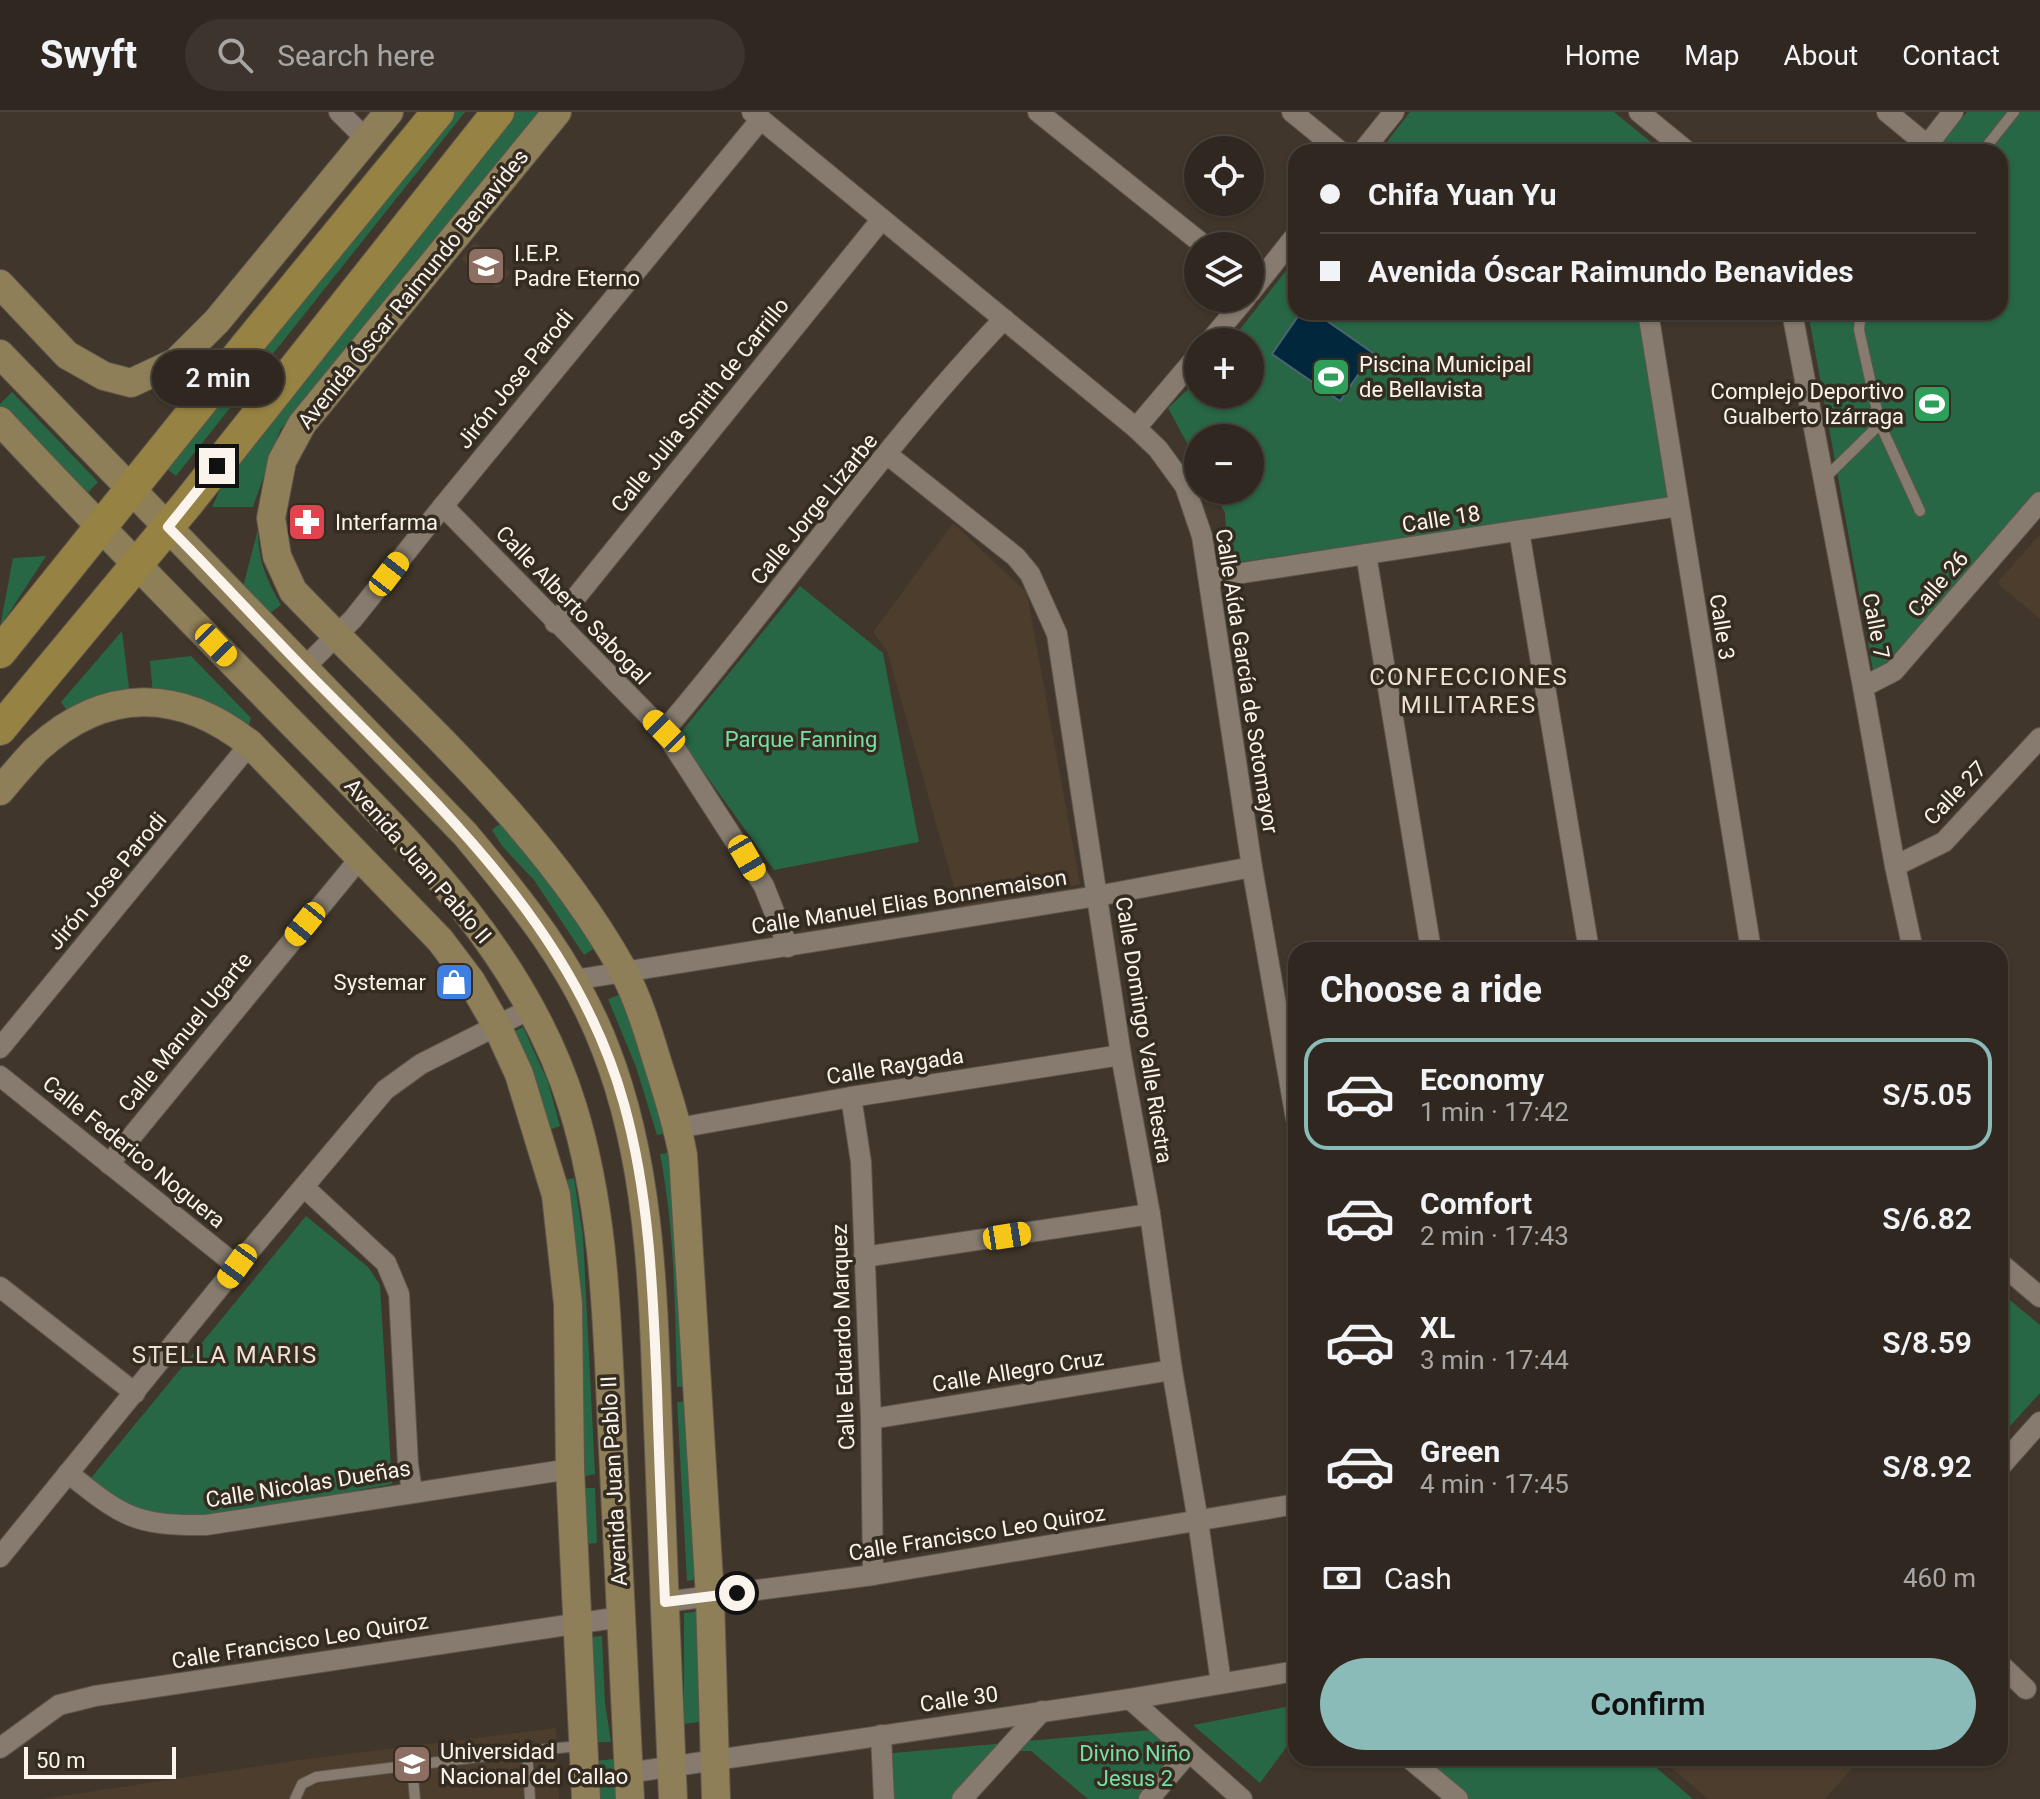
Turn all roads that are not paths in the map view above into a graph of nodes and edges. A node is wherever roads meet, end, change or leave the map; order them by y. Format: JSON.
{"nodes":[{"id":1,"x":339,"y":112,"type":"edge"},
{"id":2,"x":389,"y":112,"type":"edge"},
{"id":3,"x":438,"y":112,"type":"edge"},
{"id":4,"x":498,"y":112,"type":"edge"},
{"id":5,"x":557,"y":112,"type":"edge"},
{"id":6,"x":1038,"y":112,"type":"edge"},
{"id":7,"x":1292,"y":112,"type":"edge"},
{"id":8,"x":1394,"y":112,"type":"edge"},
{"id":9,"x":1639,"y":112,"type":"edge"},
{"id":10,"x":1887,"y":112,"type":"edge"},
{"id":11,"x":1953,"y":112,"type":"edge"},
{"id":12,"x":2014,"y":112,"type":"edge"},
{"id":13,"x":757,"y":115,"type":"edge"},
{"id":14,"x":366,"y":139,"type":"junction"},
{"id":15,"x":1331,"y":144,"type":"edge"},
{"id":16,"x":1368,"y":144,"type":"edge"},
{"id":17,"x":1678,"y":144,"type":"edge"},
{"id":18,"x":1919,"y":144,"type":"edge"},
{"id":19,"x":1928,"y":144,"type":"edge"},
{"id":20,"x":1988,"y":144,"type":"edge"},
{"id":21,"x":882,"y":219,"type":"junction"},
{"id":22,"x":1188,"y":232,"type":"edge"},
{"id":23,"x":1288,"y":244,"type":"edge"},
{"id":24,"x":1264,"y":273,"type":"edge"},
{"id":25,"x":0,"y":284,"type":"edge"},
{"id":26,"x":1232,"y":312,"type":"edge"},
{"id":27,"x":1004,"y":319,"type":"junction"},
{"id":28,"x":1649,"y":320,"type":"edge"},
{"id":29,"x":1793,"y":320,"type":"edge"},
{"id":30,"x":1860,"y":320,"type":"edge"},
{"id":31,"x":1220,"y":328,"type":"edge"},
{"id":32,"x":0,"y":354,"type":"edge"},
{"id":33,"x":1184,"y":371,"type":"edge"},
{"id":34,"x":0,"y":421,"type":"edge"},
{"id":35,"x":1880,"y":424,"type":"junction"},
{"id":36,"x":1136,"y":428,"type":"junction"},
{"id":37,"x":888,"y":455,"type":"junction"},
{"id":38,"x":1823,"y":480,"type":"junction"},
{"id":39,"x":131,"y":491,"type":"junction"},
{"id":40,"x":2040,"y":502,"type":"edge"},
{"id":41,"x":443,"y":506,"type":"junction"},
{"id":42,"x":1679,"y":506,"type":"junction"},
{"id":43,"x":1920,"y":511,"type":"dead end"},
{"id":44,"x":168,"y":527,"type":"junction"},
{"id":45,"x":101,"y":528,"type":"junction"},
{"id":46,"x":1519,"y":531,"type":"junction"},
{"id":47,"x":1366,"y":554,"type":"junction"},
{"id":48,"x":137,"y":565,"type":"junction"},
{"id":49,"x":1210,"y":578,"type":"junction"},
{"id":50,"x":555,"y":623,"type":"junction"},
{"id":51,"x":337,"y":637,"type":"junction"},
{"id":52,"x":0,"y":652,"type":"edge"},
{"id":53,"x":304,"y":668,"type":"junction"},
{"id":54,"x":1863,"y":687,"type":"junction"},
{"id":55,"x":0,"y":729,"type":"edge"},
{"id":56,"x":664,"y":731,"type":"junction"},
{"id":57,"x":2040,"y":738,"type":"edge"},
{"id":58,"x":375,"y":741,"type":"junction"},
{"id":59,"x":250,"y":744,"type":"junction"},
{"id":60,"x":342,"y":775,"type":"junction"},
{"id":61,"x":0,"y":791,"type":"edge"},
{"id":62,"x":361,"y":857,"type":"junction"},
{"id":63,"x":1895,"y":866,"type":"junction"},
{"id":64,"x":1252,"y":867,"type":"junction"},
{"id":65,"x":1097,"y":896,"type":"junction"},
{"id":66,"x":1430,"y":942,"type":"edge"},
{"id":67,"x":1588,"y":942,"type":"edge"},
{"id":68,"x":1750,"y":942,"type":"edge"},
{"id":69,"x":1911,"y":942,"type":"edge"},
{"id":70,"x":788,"y":947,"type":"junction"},
{"id":71,"x":624,"y":972,"type":"junction"},
{"id":72,"x":574,"y":980,"type":"junction"},
{"id":73,"x":532,"y":1008,"type":"junction"},
{"id":74,"x":497,"y":1026,"type":"junction"},
{"id":75,"x":0,"y":1048,"type":"edge"},
{"id":76,"x":1121,"y":1055,"type":"junction"},
{"id":77,"x":1288,"y":1073,"type":"edge"},
{"id":78,"x":0,"y":1076,"type":"edge"},
{"id":79,"x":851,"y":1097,"type":"junction"},
{"id":80,"x":678,"y":1128,"type":"junction"},
{"id":81,"x":109,"y":1164,"type":"junction"},
{"id":82,"x":304,"y":1187,"type":"junction"},
{"id":83,"x":1150,"y":1214,"type":"junction"},
{"id":84,"x":864,"y":1257,"type":"junction"},
{"id":85,"x":237,"y":1266,"type":"junction"},
{"id":86,"x":2008,"y":1270,"type":"edge"},
{"id":87,"x":2040,"y":1297,"type":"edge"},
{"id":88,"x":4,"y":1298,"type":"edge"},
{"id":89,"x":654,"y":1312,"type":"junction"},
{"id":90,"x":606,"y":1316,"type":"junction"},
{"id":91,"x":1172,"y":1370,"type":"junction"},
{"id":92,"x":135,"y":1393,"type":"junction"},
{"id":93,"x":871,"y":1419,"type":"junction"},
{"id":94,"x":2040,"y":1422,"type":"edge"},
{"id":95,"x":2008,"y":1458,"type":"edge"},
{"id":96,"x":570,"y":1469,"type":"junction"},
{"id":97,"x":68,"y":1473,"type":"junction"},
{"id":98,"x":412,"y":1492,"type":"junction"},
{"id":99,"x":1288,"y":1505,"type":"edge"},
{"id":100,"x":1198,"y":1521,"type":"junction"},
{"id":101,"x":0,"y":1557,"type":"edge"},
{"id":102,"x":873,"y":1575,"type":"junction"},
{"id":103,"x":710,"y":1597,"type":"junction"},
{"id":104,"x":665,"y":1602,"type":"junction"},
{"id":105,"x":621,"y":1617,"type":"junction"},
{"id":106,"x":578,"y":1622,"type":"junction"},
{"id":107,"x":1288,"y":1672,"type":"edge"},
{"id":108,"x":2008,"y":1672,"type":"edge"},
{"id":109,"x":1221,"y":1683,"type":"junction"},
{"id":110,"x":2026,"y":1689,"type":"dead end"},
{"id":111,"x":1130,"y":1699,"type":"junction"},
{"id":112,"x":1042,"y":1711,"type":"junction"},
{"id":113,"x":881,"y":1735,"type":"junction"},
{"id":114,"x":583,"y":1746,"type":"junction"},
{"id":115,"x":0,"y":1748,"type":"edge"},
{"id":116,"x":527,"y":1751,"type":"junction"},
{"id":117,"x":1189,"y":1752,"type":"junction"},
{"id":118,"x":714,"y":1762,"type":"junction"},
{"id":119,"x":412,"y":1766,"type":"junction"},
{"id":120,"x":1419,"y":1766,"type":"edge"},
{"id":121,"x":672,"y":1768,"type":"junction"},
{"id":122,"x":629,"y":1786,"type":"edge"},
{"id":123,"x":295,"y":1799,"type":"edge"},
{"id":124,"x":415,"y":1799,"type":"edge"},
{"id":125,"x":530,"y":1799,"type":"edge"},
{"id":126,"x":586,"y":1799,"type":"edge"},
{"id":127,"x":673,"y":1799,"type":"edge"},
{"id":128,"x":716,"y":1799,"type":"edge"},
{"id":129,"x":884,"y":1799,"type":"edge"},
{"id":130,"x":962,"y":1799,"type":"edge"},
{"id":131,"x":1149,"y":1799,"type":"edge"},
{"id":132,"x":1242,"y":1799,"type":"edge"},
{"id":133,"x":1458,"y":1799,"type":"edge"}],
"edges":[{"from":1,"to":14,"type":"street"},
{"from":2,"to":14,"type":"street"},
{"from":3,"to":39,"type":"main road"},
{"from":4,"to":44,"type":"main road","name":"Avenida Óscar Raimundo Benavides"},
{"from":5,"to":51,"type":"street","name":"Avenida Óscar Raimundo Benavides"},
{"from":6,"to":22,"type":"street"},
{"from":7,"to":15,"type":"street"},
{"from":8,"to":16,"type":"street"},
{"from":9,"to":17,"type":"street"},
{"from":10,"to":18,"type":"street"},
{"from":11,"to":19,"type":"street"},
{"from":12,"to":20,"type":"lane"},
{"from":13,"to":21,"type":"street","name":"Calle Aída García de Sotomayor"},
{"from":13,"to":41,"type":"street","name":"Jirón Jose Parodi"},
{"from":14,"to":25,"type":"street"},
{"from":21,"to":27,"type":"street","name":"Calle Aída García de Sotomayor"},
{"from":21,"to":50,"type":"street","name":"Calle Julia Smith de Carrillo"},
{"from":23,"to":24,"type":"street"},
{"from":26,"to":31,"type":"street"},
{"from":27,"to":36,"type":"street","name":"Calle Aída García de Sotomayor"},
{"from":27,"to":37,"type":"street","name":"Calle Jorge Lizarbe"},
{"from":28,"to":42,"type":"street","name":"Calle 3"},
{"from":29,"to":38,"type":"street","name":"Calle 7"},
{"from":30,"to":35,"type":"lane"},
{"from":32,"to":39,"type":"street","name":"Avenida Juan Pablo II"},
{"from":33,"to":36,"type":"street"},
{"from":34,"to":45,"type":"street","name":"Avenida Juan Pablo II"},
{"from":35,"to":38,"type":"lane"},
{"from":35,"to":43,"type":"lane"},
{"from":36,"to":49,"type":"street","name":"Calle Aída García de Sotomayor"},
{"from":37,"to":56,"type":"street","name":"Calle Jorge Lizarbe"},
{"from":37,"to":65,"type":"street","name":"Calle Domingo Valle Riestra"},
{"from":38,"to":54,"type":"street","name":"Calle 7"},
{"from":39,"to":44,"type":"street","name":"Avenida Juan Pablo II"},
{"from":39,"to":45,"type":"main road"},
{"from":40,"to":54,"type":"street","name":"Calle 26"},
{"from":41,"to":50,"type":"street","name":"Calle Alberto Sabogal"},
{"from":41,"to":51,"type":"street","name":"Jirón Jose Parodi"},
{"from":42,"to":46,"type":"street","name":"Calle 18"},
{"from":42,"to":68,"type":"street","name":"Calle 3"},
{"from":44,"to":48,"type":"main road","name":"Avenida Óscar Raimundo Benavides"},
{"from":44,"to":53,"type":"street","name":"Avenida Juan Pablo II"},
{"from":45,"to":48,"type":"street","name":"Avenida Juan Pablo II"},
{"from":45,"to":52,"type":"main road"},
{"from":46,"to":47,"type":"street","name":"Calle 18"},
{"from":46,"to":67,"type":"street"},
{"from":47,"to":49,"type":"street","name":"Calle 18"},
{"from":47,"to":66,"type":"street"},
{"from":48,"to":55,"type":"main road","name":"Avenida Óscar Raimundo Benavides"},
{"from":48,"to":60,"type":"street","name":"Avenida Juan Pablo II"},
{"from":49,"to":64,"type":"street","name":"Calle Aída García de Sotomayor"},
{"from":50,"to":56,"type":"street","name":"Calle Alberto Sabogal"},
{"from":51,"to":53,"type":"street","name":"Jirón Jose Parodi"},
{"from":51,"to":71,"type":"street"},
{"from":53,"to":58,"type":"street","name":"Avenida Juan Pablo II"},
{"from":54,"to":63,"type":"street","name":"Calle 7"},
{"from":56,"to":70,"type":"street","name":"Calle Alberto Sabogal"},
{"from":57,"to":63,"type":"street","name":"Calle 27"},
{"from":58,"to":60,"type":"street"},
{"from":58,"to":72,"type":"street","name":"Avenida Juan Pablo II"},
{"from":59,"to":61,"type":"street","name":"Avenida Juan Pablo II"},
{"from":59,"to":62,"type":"street","name":"Avenida Juan Pablo II"},
{"from":59,"to":75,"type":"street","name":"Jirón Jose Parodi"},
{"from":60,"to":73,"type":"street","name":"Avenida Juan Pablo II"},
{"from":62,"to":74,"type":"street","name":"Avenida Juan Pablo II"},
{"from":62,"to":81,"type":"street","name":"Calle Manuel Ugarte"},
{"from":63,"to":69,"type":"street","name":"Calle 7"},
{"from":64,"to":65,"type":"street","name":"Calle Manuel Elias Bonnemaison"},
{"from":64,"to":77,"type":"street","name":"Calle Aída García de Sotomayor"},
{"from":65,"to":70,"type":"street","name":"Calle Manuel Elias Bonnemaison"},
{"from":65,"to":76,"type":"street","name":"Calle Domingo Valle Riestra"},
{"from":70,"to":71,"type":"street","name":"Calle Manuel Elias Bonnemaison"},
{"from":71,"to":72,"type":"street","name":"Calle Manuel Elias Bonnemaison"},
{"from":71,"to":80,"type":"street"},
{"from":72,"to":89,"type":"street","name":"Avenida Juan Pablo II"},
{"from":73,"to":74,"type":"street"},
{"from":73,"to":90,"type":"street","name":"Avenida Juan Pablo II"},
{"from":74,"to":82,"type":"street"},
{"from":74,"to":96,"type":"street","name":"Avenida Juan Pablo II"},
{"from":76,"to":79,"type":"street","name":"Calle Raygada"},
{"from":76,"to":83,"type":"street","name":"Calle Domingo Valle Riestra"},
{"from":78,"to":81,"type":"street","name":"Calle Federico Noguera"},
{"from":79,"to":80,"type":"street","name":"Calle Raygada"},
{"from":79,"to":84,"type":"street","name":"Calle Eduardo Marquez"},
{"from":80,"to":103,"type":"street"},
{"from":81,"to":85,"type":"street","name":"Calle Federico Noguera"},
{"from":82,"to":85,"type":"street"},
{"from":82,"to":98,"type":"street"},
{"from":83,"to":84,"type":"street"},
{"from":83,"to":91,"type":"street","name":"Calle Domingo Valle Riestra"},
{"from":84,"to":93,"type":"street","name":"Calle Eduardo Marquez"},
{"from":85,"to":92,"type":"street"},
{"from":86,"to":87,"type":"street"},
{"from":88,"to":92,"type":"street"},
{"from":89,"to":90,"type":"street"},
{"from":89,"to":104,"type":"street","name":"Avenida Juan Pablo II"},
{"from":90,"to":105,"type":"street","name":"Avenida Juan Pablo II"},
{"from":91,"to":93,"type":"street","name":"Calle Allegro Cruz"},
{"from":91,"to":100,"type":"street","name":"Calle Domingo Valle Riestra"},
{"from":92,"to":97,"type":"street"},
{"from":93,"to":102,"type":"street","name":"Calle Eduardo Marquez"},
{"from":94,"to":95,"type":"street"},
{"from":96,"to":98,"type":"street","name":"Calle Nicolas Dueñas"},
{"from":96,"to":106,"type":"street","name":"Avenida Juan Pablo II"},
{"from":97,"to":98,"type":"street","name":"Calle Nicolas Dueñas"},
{"from":97,"to":101,"type":"street"},
{"from":99,"to":100,"type":"street","name":"Calle Francisco Leo Quiroz"},
{"from":100,"to":102,"type":"street","name":"Calle Francisco Leo Quiroz"},
{"from":100,"to":109,"type":"street","name":"Calle Domingo Valle Riestra"},
{"from":102,"to":103,"type":"street","name":"Calle Francisco Leo Quiroz"},
{"from":103,"to":104,"type":"street","name":"Calle Francisco Leo Quiroz"},
{"from":103,"to":118,"type":"street"},
{"from":104,"to":121,"type":"street","name":"Avenida Juan Pablo II"},
{"from":105,"to":106,"type":"street","name":"Calle Francisco Leo Quiroz"},
{"from":105,"to":122,"type":"street","name":"Avenida Juan Pablo II"},
{"from":106,"to":114,"type":"street","name":"Avenida Juan Pablo II"},
{"from":106,"to":115,"type":"street","name":"Calle Francisco Leo Quiroz"},
{"from":107,"to":109,"type":"street","name":"Calle 30"},
{"from":108,"to":110,"type":"street"},
{"from":109,"to":111,"type":"street","name":"Calle 30"},
{"from":111,"to":112,"type":"street","name":"Calle 30"},
{"from":111,"to":117,"type":"street"},
{"from":112,"to":113,"type":"street","name":"Calle 30"},
{"from":112,"to":130,"type":"street"},
{"from":113,"to":118,"type":"street","name":"Calle 30"},
{"from":113,"to":129,"type":"street"},
{"from":114,"to":116,"type":"lane"},
{"from":114,"to":126,"type":"street","name":"Avenida Juan Pablo II"},
{"from":116,"to":119,"type":"lane"},
{"from":116,"to":125,"type":"lane"},
{"from":117,"to":131,"type":"street"},
{"from":117,"to":132,"type":"street"},
{"from":118,"to":121,"type":"street","name":"Calle 30"},
{"from":118,"to":128,"type":"street"},
{"from":119,"to":123,"type":"lane"},
{"from":119,"to":124,"type":"lane"},
{"from":120,"to":133,"type":"street"},
{"from":121,"to":122,"type":"street","name":"Calle 30"},
{"from":121,"to":127,"type":"street","name":"Avenida Juan Pablo II"}]}
